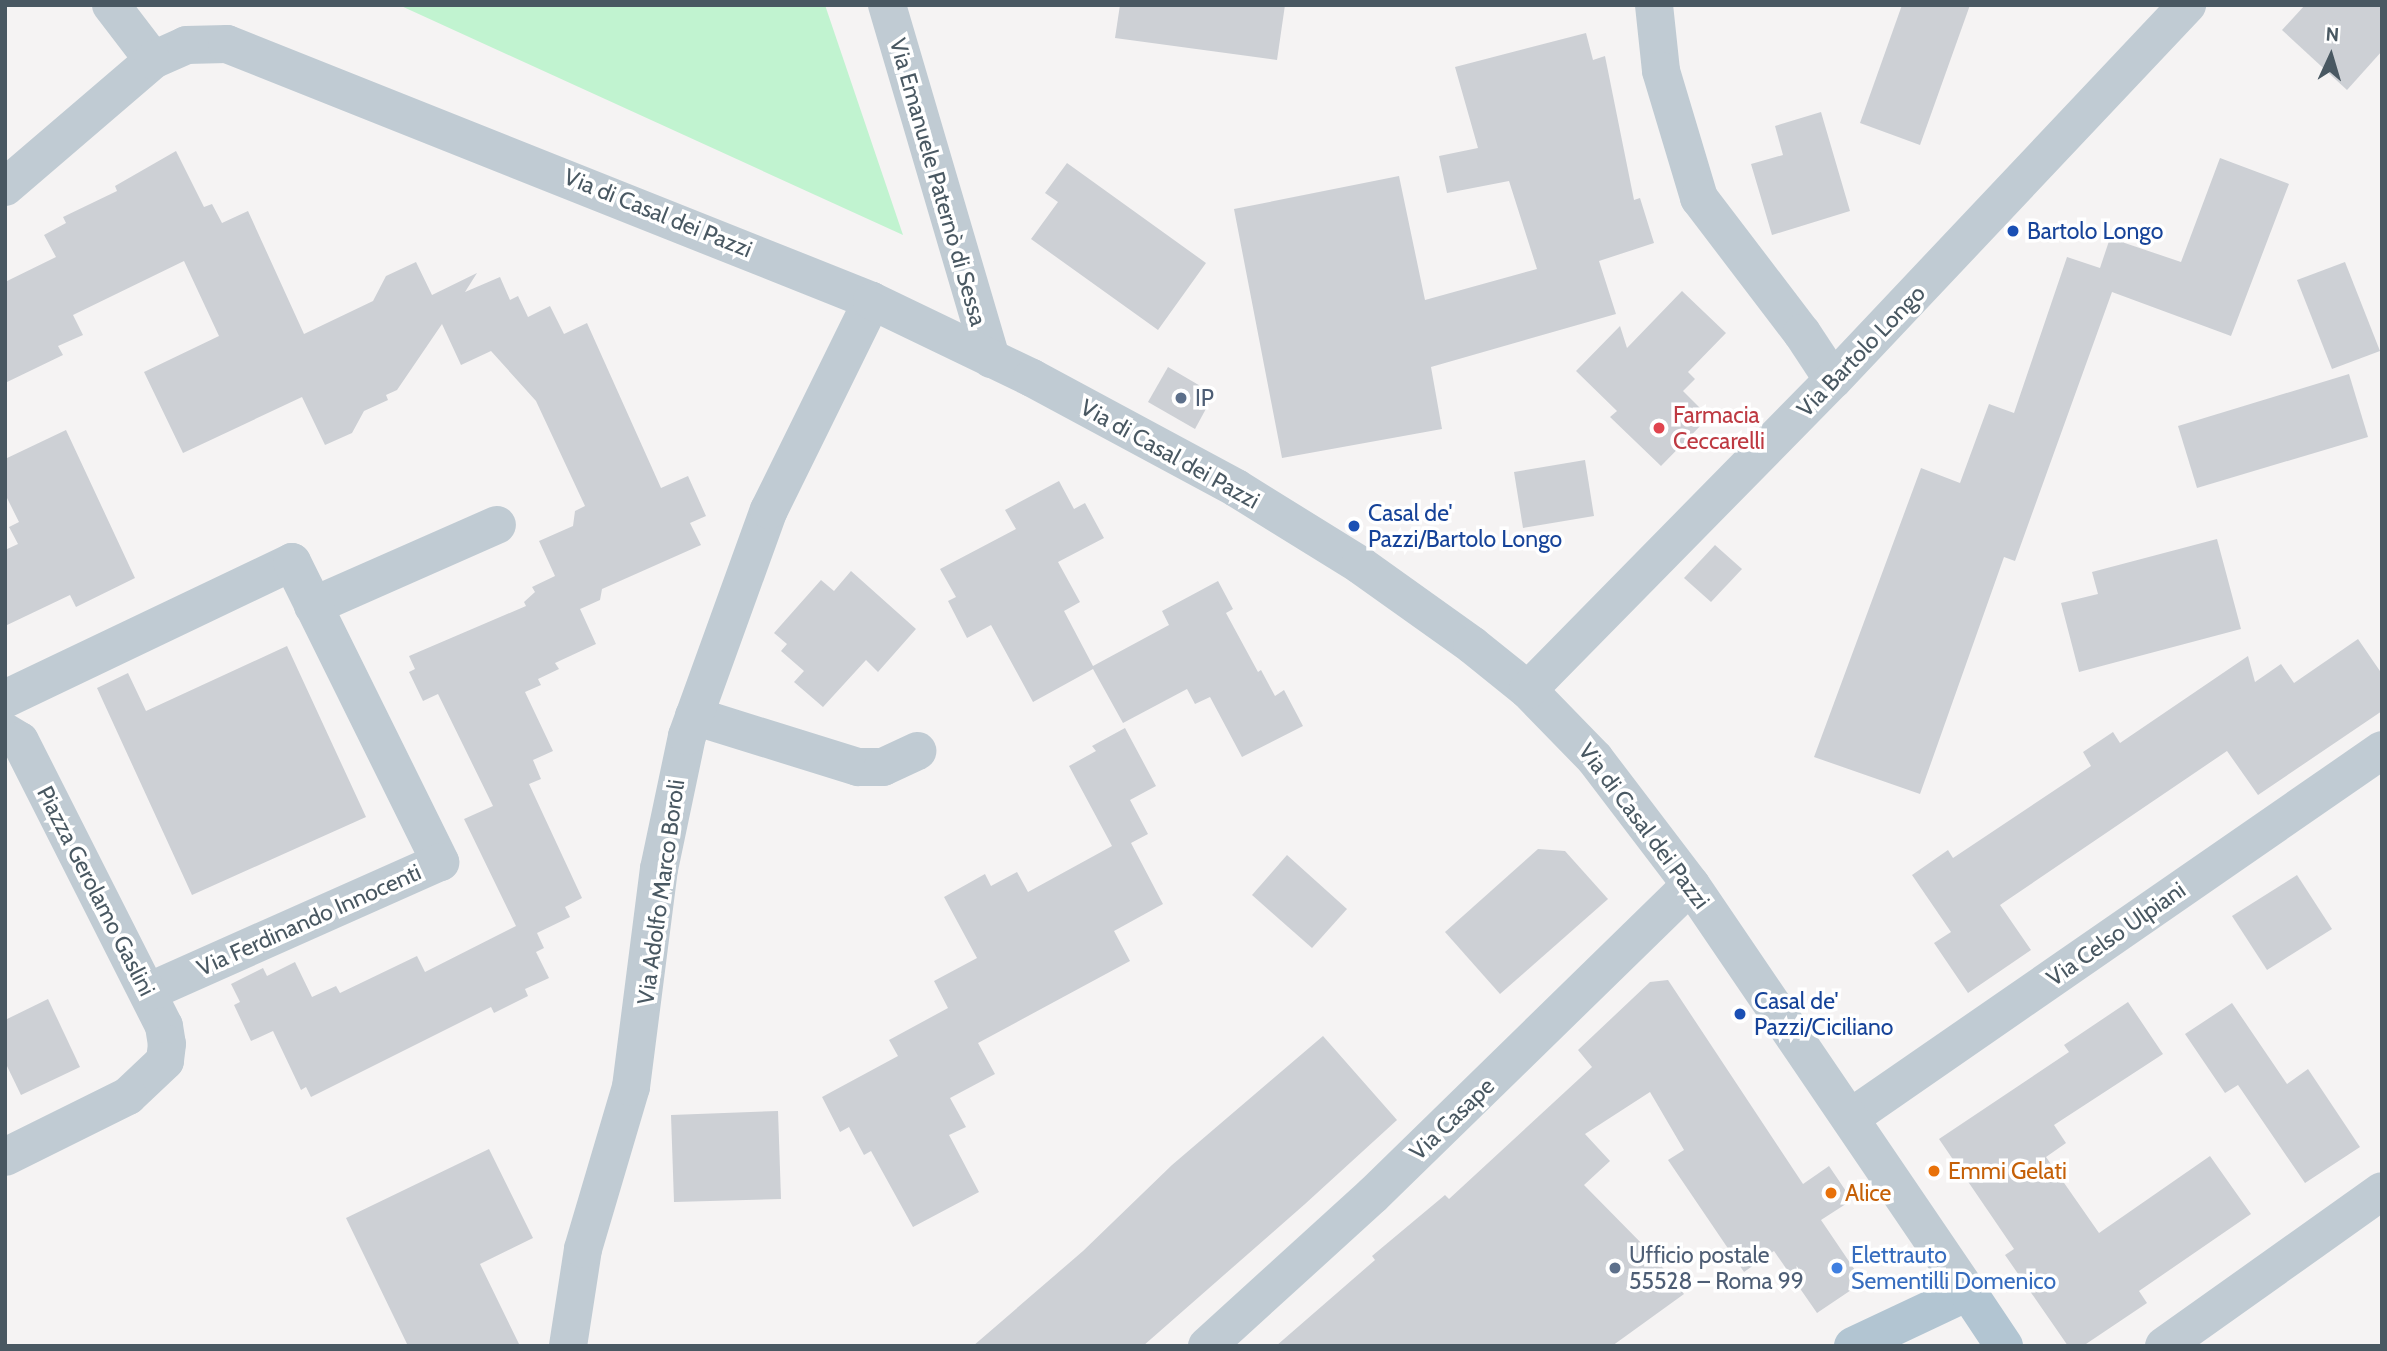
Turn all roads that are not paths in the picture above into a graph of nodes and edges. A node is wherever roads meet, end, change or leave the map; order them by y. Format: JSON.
{"nodes":[{"id":1,"x":111,"y":5,"type":"edge"},
{"id":2,"x":887,"y":5,"type":"edge"},
{"id":3,"x":1654,"y":5,"type":"edge"},
{"id":4,"x":2188,"y":5,"type":"edge"},
{"id":5,"x":153,"y":60,"type":"junction"},
{"id":6,"x":5,"y":187,"type":"edge"},
{"id":7,"x":872,"y":301,"type":"junction"},
{"id":8,"x":991,"y":359,"type":"junction"},
{"id":9,"x":1833,"y":380,"type":"junction"},
{"id":10,"x":497,"y":525,"type":"dead end"},
{"id":11,"x":313,"y":606,"type":"junction"},
{"id":12,"x":1528,"y":690,"type":"junction"},
{"id":13,"x":5,"y":699,"type":"edge"},
{"id":14,"x":694,"y":716,"type":"junction"},
{"id":15,"x":5,"y":732,"type":"edge"},
{"id":16,"x":2382,"y":750,"type":"edge"},
{"id":17,"x":918,"y":751,"type":"dead end"},
{"id":18,"x":1691,"y":885,"type":"junction"},
{"id":19,"x":148,"y":992,"type":"junction"},
{"id":20,"x":1850,"y":1118,"type":"junction"},
{"id":21,"x":5,"y":1157,"type":"edge"},
{"id":22,"x":2382,"y":1191,"type":"edge"},
{"id":23,"x":1968,"y":1292,"type":"junction"},
{"id":24,"x":568,"y":1346,"type":"edge"},
{"id":25,"x":1207,"y":1346,"type":"edge"},
{"id":26,"x":1853,"y":1346,"type":"edge"},
{"id":27,"x":2004,"y":1346,"type":"edge"},
{"id":28,"x":2164,"y":1346,"type":"edge"}],
"edges":[{"from":1,"to":5,"type":"street"},
{"from":2,"to":8,"type":"street","name":"Via Emanuele Paternò di Sessa"},
{"from":3,"to":9,"type":"street"},
{"from":4,"to":9,"type":"street","name":"Via Bartolo Longo"},
{"from":5,"to":6,"type":"street","name":"Via di Casal dei Pazzi"},
{"from":5,"to":7,"type":"street","name":"Via di Casal dei Pazzi"},
{"from":7,"to":8,"type":"street","name":"Via di Casal dei Pazzi"},
{"from":7,"to":14,"type":"street","name":"Via Adolfo Marco Boroli"},
{"from":8,"to":12,"type":"street","name":"Via di Casal dei Pazzi"},
{"from":9,"to":12,"type":"street","name":"Via Bartolo Longo"},
{"from":10,"to":11,"type":"street"},
{"from":11,"to":13,"type":"street","name":"Via Ferdinando Innocenti"},
{"from":11,"to":19,"type":"street","name":"Via Ferdinando Innocenti"},
{"from":12,"to":18,"type":"street","name":"Via di Casal dei Pazzi"},
{"from":14,"to":17,"type":"street"},
{"from":14,"to":24,"type":"street","name":"Via Adolfo Marco Boroli"},
{"from":15,"to":19,"type":"street","name":"Piazza Gerolamo Gaslini"},
{"from":16,"to":20,"type":"street","name":"Via Celso Ulpiani"},
{"from":18,"to":20,"type":"street","name":"Via di Casal dei Pazzi"},
{"from":18,"to":25,"type":"street","name":"Via Casape"},
{"from":19,"to":21,"type":"street","name":"Piazza Gerolamo Gaslini"},
{"from":20,"to":23,"type":"street","name":"Via di Casal dei Pazzi"},
{"from":22,"to":28,"type":"street"},
{"from":23,"to":26,"type":"main road"},
{"from":23,"to":27,"type":"main road"}]}
